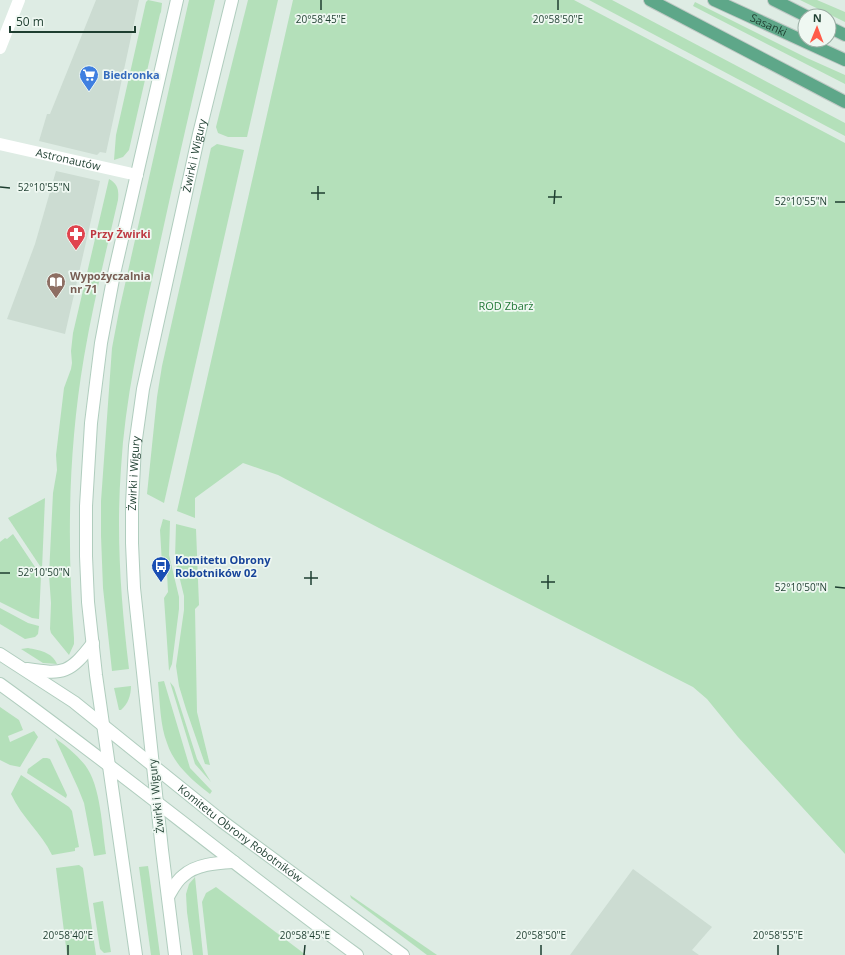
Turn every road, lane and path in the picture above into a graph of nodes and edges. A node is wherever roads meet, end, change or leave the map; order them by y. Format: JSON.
{"nodes":[{"id":1,"x":19,"y":0,"type":"edge"},
{"id":2,"x":177,"y":0,"type":"edge"},
{"id":3,"x":232,"y":0,"type":"edge"},
{"id":4,"x":650,"y":0,"type":"edge"},
{"id":5,"x":714,"y":0,"type":"edge"},
{"id":6,"x":774,"y":0,"type":"edge"},
{"id":7,"x":797,"y":12,"type":"edge"},
{"id":8,"x":0,"y":48,"type":"edge"},
{"id":9,"x":845,"y":60,"type":"edge"},
{"id":10,"x":845,"y":102,"type":"edge"},
{"id":11,"x":0,"y":144,"type":"edge"},
{"id":12,"x":137,"y":176,"type":"junction"},
{"id":13,"x":93,"y":643,"type":"junction"},
{"id":14,"x":0,"y":654,"type":"edge"},
{"id":15,"x":24,"y":669,"type":"junction"},
{"id":16,"x":0,"y":684,"type":"edge"},
{"id":17,"x":104,"y":727,"type":"junction"},
{"id":18,"x":109,"y":764,"type":"junction"},
{"id":19,"x":153,"y":766,"type":"junction"},
{"id":20,"x":157,"y":802,"type":"junction"},
{"id":21,"x":234,"y":862,"type":"junction"},
{"id":22,"x":168,"y":897,"type":"junction"},
{"id":23,"x":136,"y":955,"type":"edge"},
{"id":24,"x":176,"y":955,"type":"edge"},
{"id":25,"x":357,"y":955,"type":"edge"},
{"id":26,"x":403,"y":955,"type":"edge"}],
"edges":[{"from":1,"to":8,"type":"main road"},
{"from":2,"to":12,"type":"main road"},
{"from":3,"to":19,"type":"main road","name":"Żwirki i Wigury"},
{"from":4,"to":10,"type":"main road"},
{"from":5,"to":9,"type":"main road","name":"Sasanki"},
{"from":6,"to":7,"type":"main road"},
{"from":11,"to":12,"type":"main road","name":"Astronautów"},
{"from":12,"to":13,"type":"main road"},
{"from":13,"to":15,"type":"main road"},
{"from":13,"to":17,"type":"main road"},
{"from":14,"to":15,"type":"main road","name":"Komitetu Obrony Robotników"},
{"from":15,"to":17,"type":"main road","name":"Komitetu Obrony Robotników"},
{"from":16,"to":18,"type":"main road"},
{"from":17,"to":18,"type":"main road"},
{"from":17,"to":19,"type":"main road","name":"Komitetu Obrony Robotników"},
{"from":18,"to":20,"type":"main road"},
{"from":18,"to":23,"type":"main road"},
{"from":19,"to":20,"type":"main road","name":"Żwirki i Wigury"},
{"from":19,"to":26,"type":"main road","name":"Komitetu Obrony Robotników"},
{"from":20,"to":21,"type":"main road"},
{"from":20,"to":22,"type":"main road","name":"Żwirki i Wigury"},
{"from":21,"to":22,"type":"main road"},
{"from":21,"to":25,"type":"main road"},
{"from":22,"to":24,"type":"main road","name":"Żwirki i Wigury"}]}
